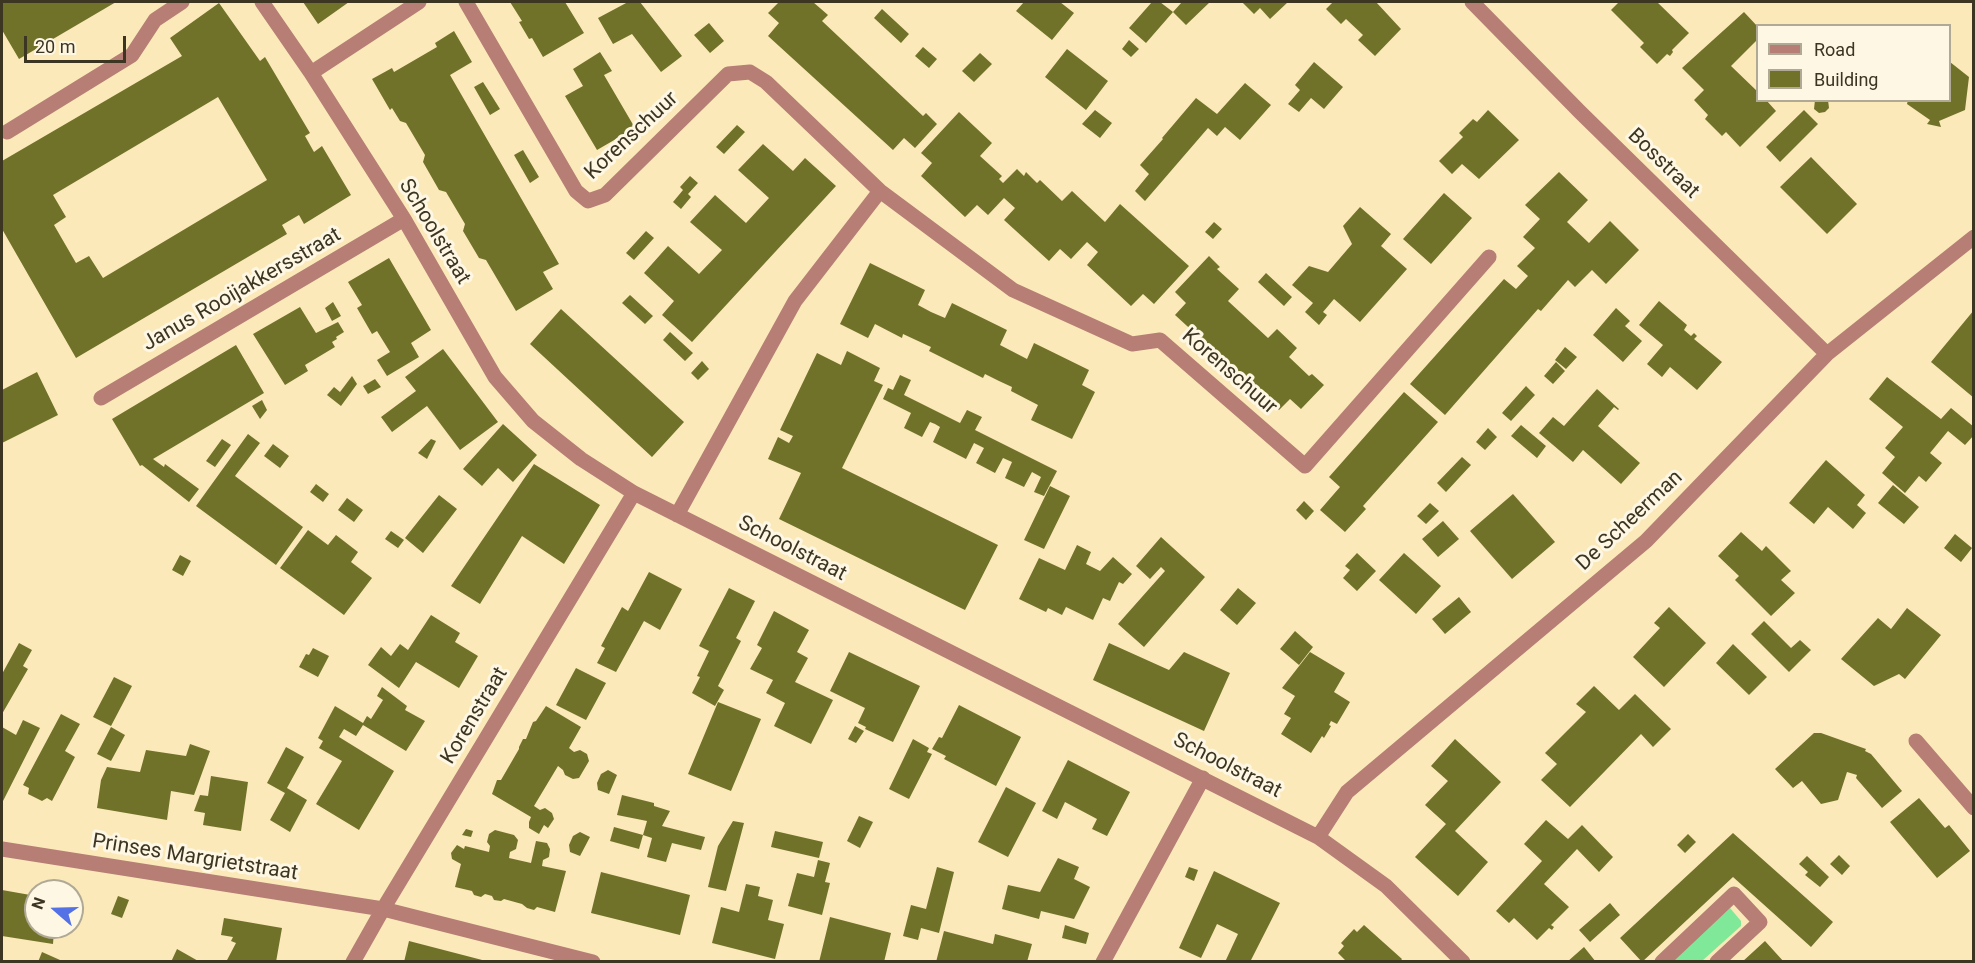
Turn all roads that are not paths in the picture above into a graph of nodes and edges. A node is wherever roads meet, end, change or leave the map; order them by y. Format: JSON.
{"nodes":[{"id":1,"x":182,"y":2,"type":"edge"},
{"id":2,"x":261,"y":2,"type":"edge"},
{"id":3,"x":419,"y":2,"type":"edge"},
{"id":4,"x":465,"y":2,"type":"edge"},
{"id":5,"x":1472,"y":2,"type":"edge"},
{"id":6,"x":311,"y":74,"type":"junction"},
{"id":7,"x":7,"y":132,"type":"dead end"},
{"id":8,"x":880,"y":191,"type":"junction"},
{"id":9,"x":404,"y":219,"type":"junction"},
{"id":10,"x":1974,"y":237,"type":"edge"},
{"id":11,"x":1489,"y":256,"type":"dead end"},
{"id":12,"x":1827,"y":354,"type":"junction"},
{"id":13,"x":101,"y":398,"type":"dead end"},
{"id":14,"x":634,"y":493,"type":"junction"},
{"id":15,"x":677,"y":515,"type":"junction"},
{"id":16,"x":1916,"y":741,"type":"dead end"},
{"id":17,"x":1203,"y":777,"type":"junction"},
{"id":18,"x":1974,"y":808,"type":"edge"},
{"id":19,"x":1318,"y":837,"type":"junction"},
{"id":20,"x":2,"y":849,"type":"edge"},
{"id":21,"x":383,"y":909,"type":"junction"},
{"id":22,"x":353,"y":962,"type":"edge"},
{"id":23,"x":593,"y":962,"type":"edge"},
{"id":24,"x":1103,"y":962,"type":"edge"},
{"id":25,"x":1463,"y":962,"type":"edge"},
{"id":26,"x":1662,"y":962,"type":"edge"},
{"id":27,"x":1717,"y":962,"type":"edge"}],
"edges":[{"from":1,"to":7,"type":"street"},
{"from":2,"to":6,"type":"street","name":"Schoolstraat"},
{"from":3,"to":6,"type":"street"},
{"from":4,"to":8,"type":"street","name":"Korenschuur"},
{"from":5,"to":12,"type":"street","name":"Bosstraat"},
{"from":6,"to":9,"type":"street","name":"Schoolstraat"},
{"from":8,"to":11,"type":"street","name":"Korenschuur"},
{"from":8,"to":15,"type":"street"},
{"from":9,"to":13,"type":"street","name":"Janus Rooijakkersstraat"},
{"from":9,"to":14,"type":"street","name":"Schoolstraat"},
{"from":10,"to":12,"type":"street","name":"De Scheerman"},
{"from":12,"to":19,"type":"street","name":"De Scheerman"},
{"from":14,"to":15,"type":"street","name":"Schoolstraat"},
{"from":14,"to":21,"type":"street","name":"Korenstraat"},
{"from":15,"to":17,"type":"street","name":"Schoolstraat"},
{"from":16,"to":18,"type":"street"},
{"from":17,"to":19,"type":"street","name":"Schoolstraat"},
{"from":17,"to":24,"type":"street"},
{"from":19,"to":25,"type":"street","name":"Schoolstraat"},
{"from":20,"to":21,"type":"street","name":"Prinses Margrietstraat"},
{"from":21,"to":22,"type":"street","name":"Korenstraat"},
{"from":21,"to":23,"type":"street","name":"Prinses Margrietstraat"},
{"from":26,"to":27,"type":"street"}]}
